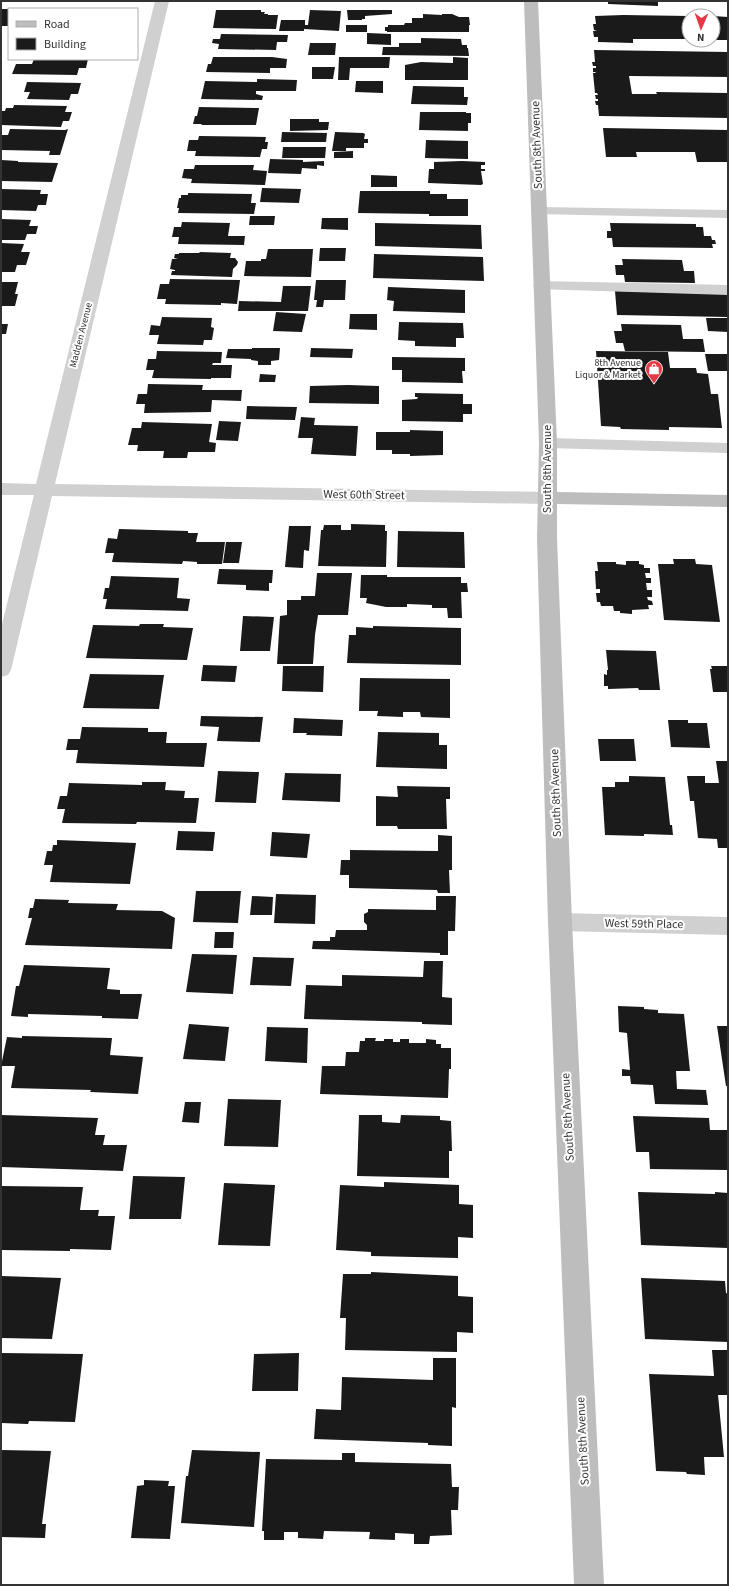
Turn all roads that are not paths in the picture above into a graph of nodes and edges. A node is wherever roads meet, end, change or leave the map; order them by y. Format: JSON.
{"nodes":[{"id":1,"x":162,"y":1,"type":"edge"},
{"id":2,"x":531,"y":1,"type":"edge"},
{"id":3,"x":539,"y":211,"type":"junction"},
{"id":4,"x":728,"y":214,"type":"edge"},
{"id":5,"x":541,"y":286,"type":"junction"},
{"id":6,"x":728,"y":290,"type":"edge"},
{"id":7,"x":548,"y":443,"type":"junction"},
{"id":8,"x":728,"y":448,"type":"edge"},
{"id":9,"x":1,"y":488,"type":"edge"},
{"id":10,"x":44,"y":489,"type":"junction"},
{"id":11,"x":547,"y":498,"type":"junction"},
{"id":12,"x":728,"y":501,"type":"edge"},
{"id":13,"x":1,"y":670,"type":"edge"},
{"id":14,"x":560,"y":922,"type":"junction"},
{"id":15,"x":728,"y":926,"type":"edge"},
{"id":16,"x":589,"y":1585,"type":"edge"}],
"edges":[{"from":1,"to":10,"type":"street","name":"Madden Avenue"},
{"from":2,"to":3,"type":"street","name":"South 8th Avenue"},
{"from":3,"to":4,"type":"lane"},
{"from":3,"to":5,"type":"street","name":"South 8th Avenue"},
{"from":5,"to":6,"type":"lane"},
{"from":5,"to":7,"type":"street","name":"South 8th Avenue"},
{"from":7,"to":8,"type":"lane"},
{"from":7,"to":11,"type":"street","name":"South 8th Avenue"},
{"from":9,"to":10,"type":"street","name":"West 60th Street"},
{"from":10,"to":11,"type":"street","name":"West 60th Street"},
{"from":10,"to":13,"type":"street","name":"Madden Avenue"},
{"from":11,"to":12,"type":"street","name":"West 60th Street"},
{"from":11,"to":14,"type":"street","name":"South 8th Avenue"},
{"from":14,"to":15,"type":"street","name":"West 59th Place"},
{"from":14,"to":16,"type":"street","name":"South 8th Avenue"}]}
